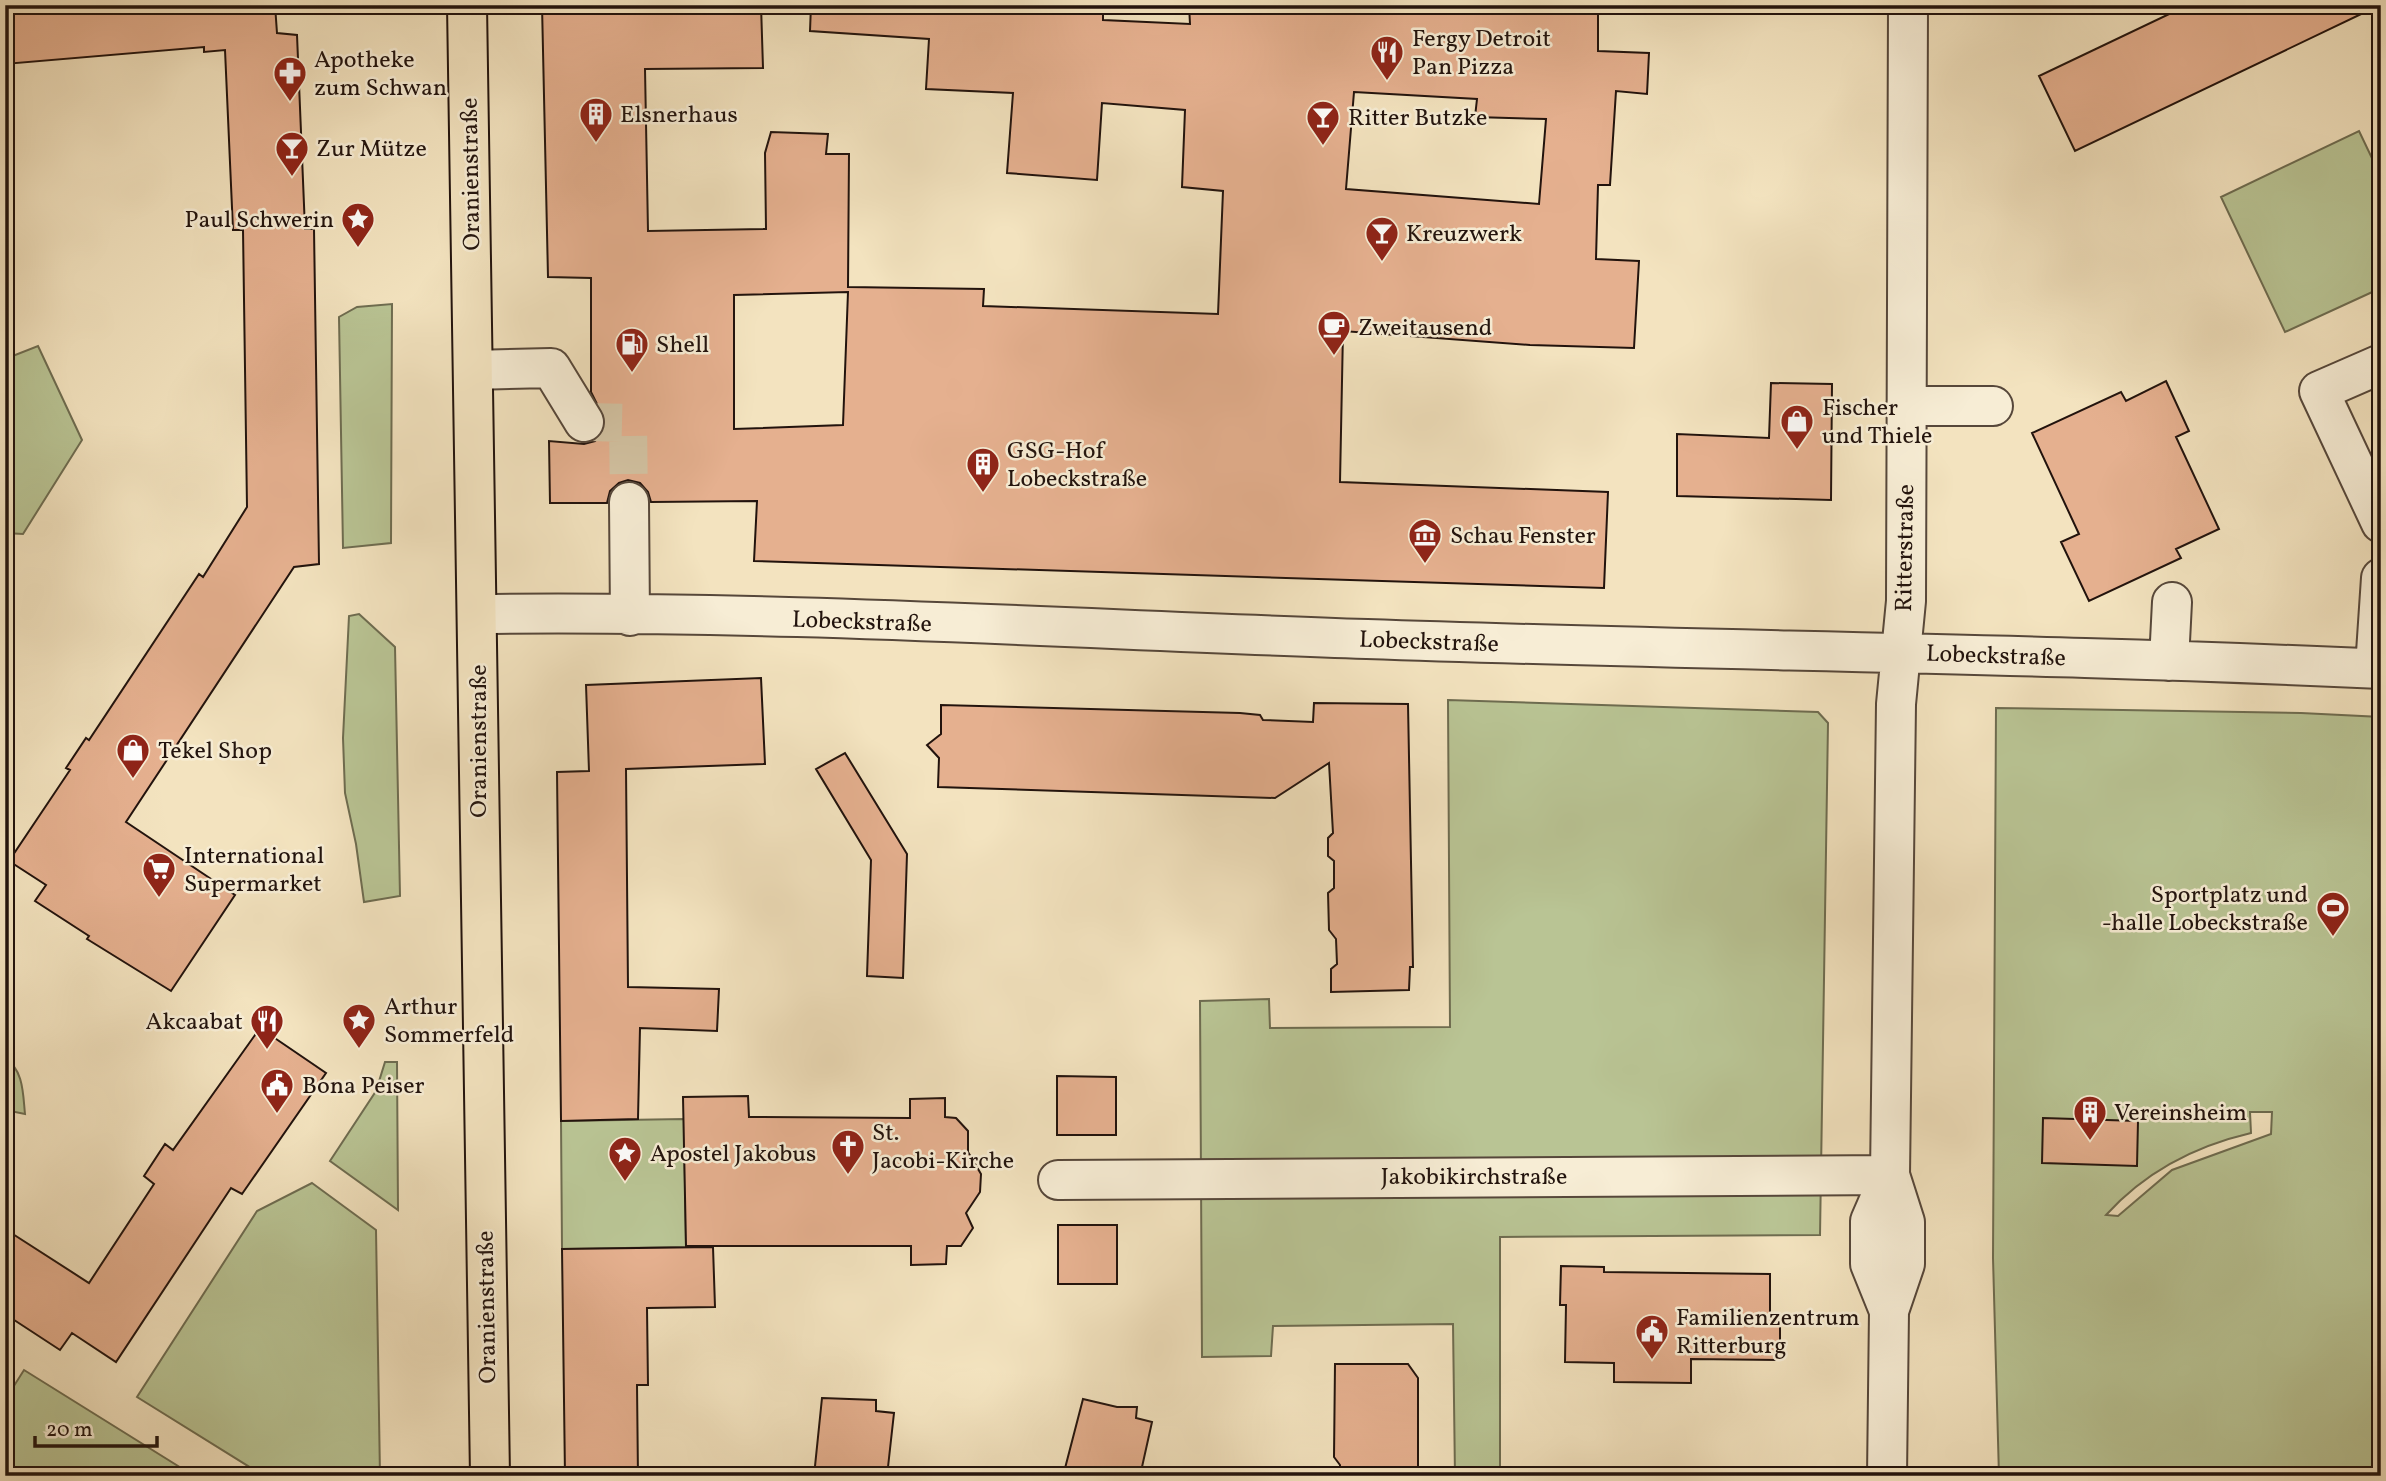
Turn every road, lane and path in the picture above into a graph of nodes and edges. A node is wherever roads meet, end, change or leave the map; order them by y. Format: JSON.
{"nodes":[{"id":1,"x":467,"y":5,"type":"edge"},
{"id":2,"x":1908,"y":5,"type":"edge"},
{"id":3,"x":2381,"y":364,"type":"edge"},
{"id":4,"x":473,"y":370,"type":"junction"},
{"id":5,"x":1906,"y":406,"type":"junction"},
{"id":6,"x":1993,"y":406,"type":"dead end"},
{"id":7,"x":584,"y":422,"type":"dead end"},
{"id":8,"x":629,"y":502,"type":"tunnel mouth"},
{"id":9,"x":2381,"y":523,"type":"edge"},
{"id":10,"x":2381,"y":578,"type":"edge"},
{"id":11,"x":2172,"y":602,"type":"dead end"},
{"id":12,"x":477,"y":614,"type":"junction"},
{"id":13,"x":630,"y":616,"type":"junction"},
{"id":14,"x":1900,"y":652,"type":"junction"},
{"id":15,"x":2169,"y":661,"type":"junction"},
{"id":16,"x":2378,"y":668,"type":"edge"},
{"id":17,"x":1890,"y":1174,"type":"junction"},
{"id":18,"x":1058,"y":1180,"type":"dead end"},
{"id":19,"x":489,"y":1476,"type":"edge"},
{"id":20,"x":1886,"y":1476,"type":"edge"}],
"edges":[{"from":1,"to":4,"type":"main road","name":"Oranienstraße"},
{"from":2,"to":5,"type":"street","name":"Ritterstraße"},
{"from":3,"to":9,"type":"street"},
{"from":4,"to":7,"type":"street"},
{"from":4,"to":12,"type":"main road","name":"Oranienstraße"},
{"from":5,"to":6,"type":"street"},
{"from":5,"to":14,"type":"street","name":"Ritterstraße"},
{"from":8,"to":13,"type":"street"},
{"from":10,"to":16,"type":"street"},
{"from":11,"to":15,"type":"street"},
{"from":12,"to":13,"type":"street","name":"Lobeckstraße"},
{"from":12,"to":19,"type":"main road","name":"Oranienstraße"},
{"from":13,"to":14,"type":"street","name":"Lobeckstraße"},
{"from":14,"to":15,"type":"street","name":"Lobeckstraße"},
{"from":14,"to":17,"type":"street","name":"Ritterstraße"},
{"from":15,"to":16,"type":"street","name":"Lobeckstraße"},
{"from":17,"to":18,"type":"street","name":"Jakobikirchstraße"},
{"from":17,"to":20,"type":"street","name":"Ritterstraße"}]}
